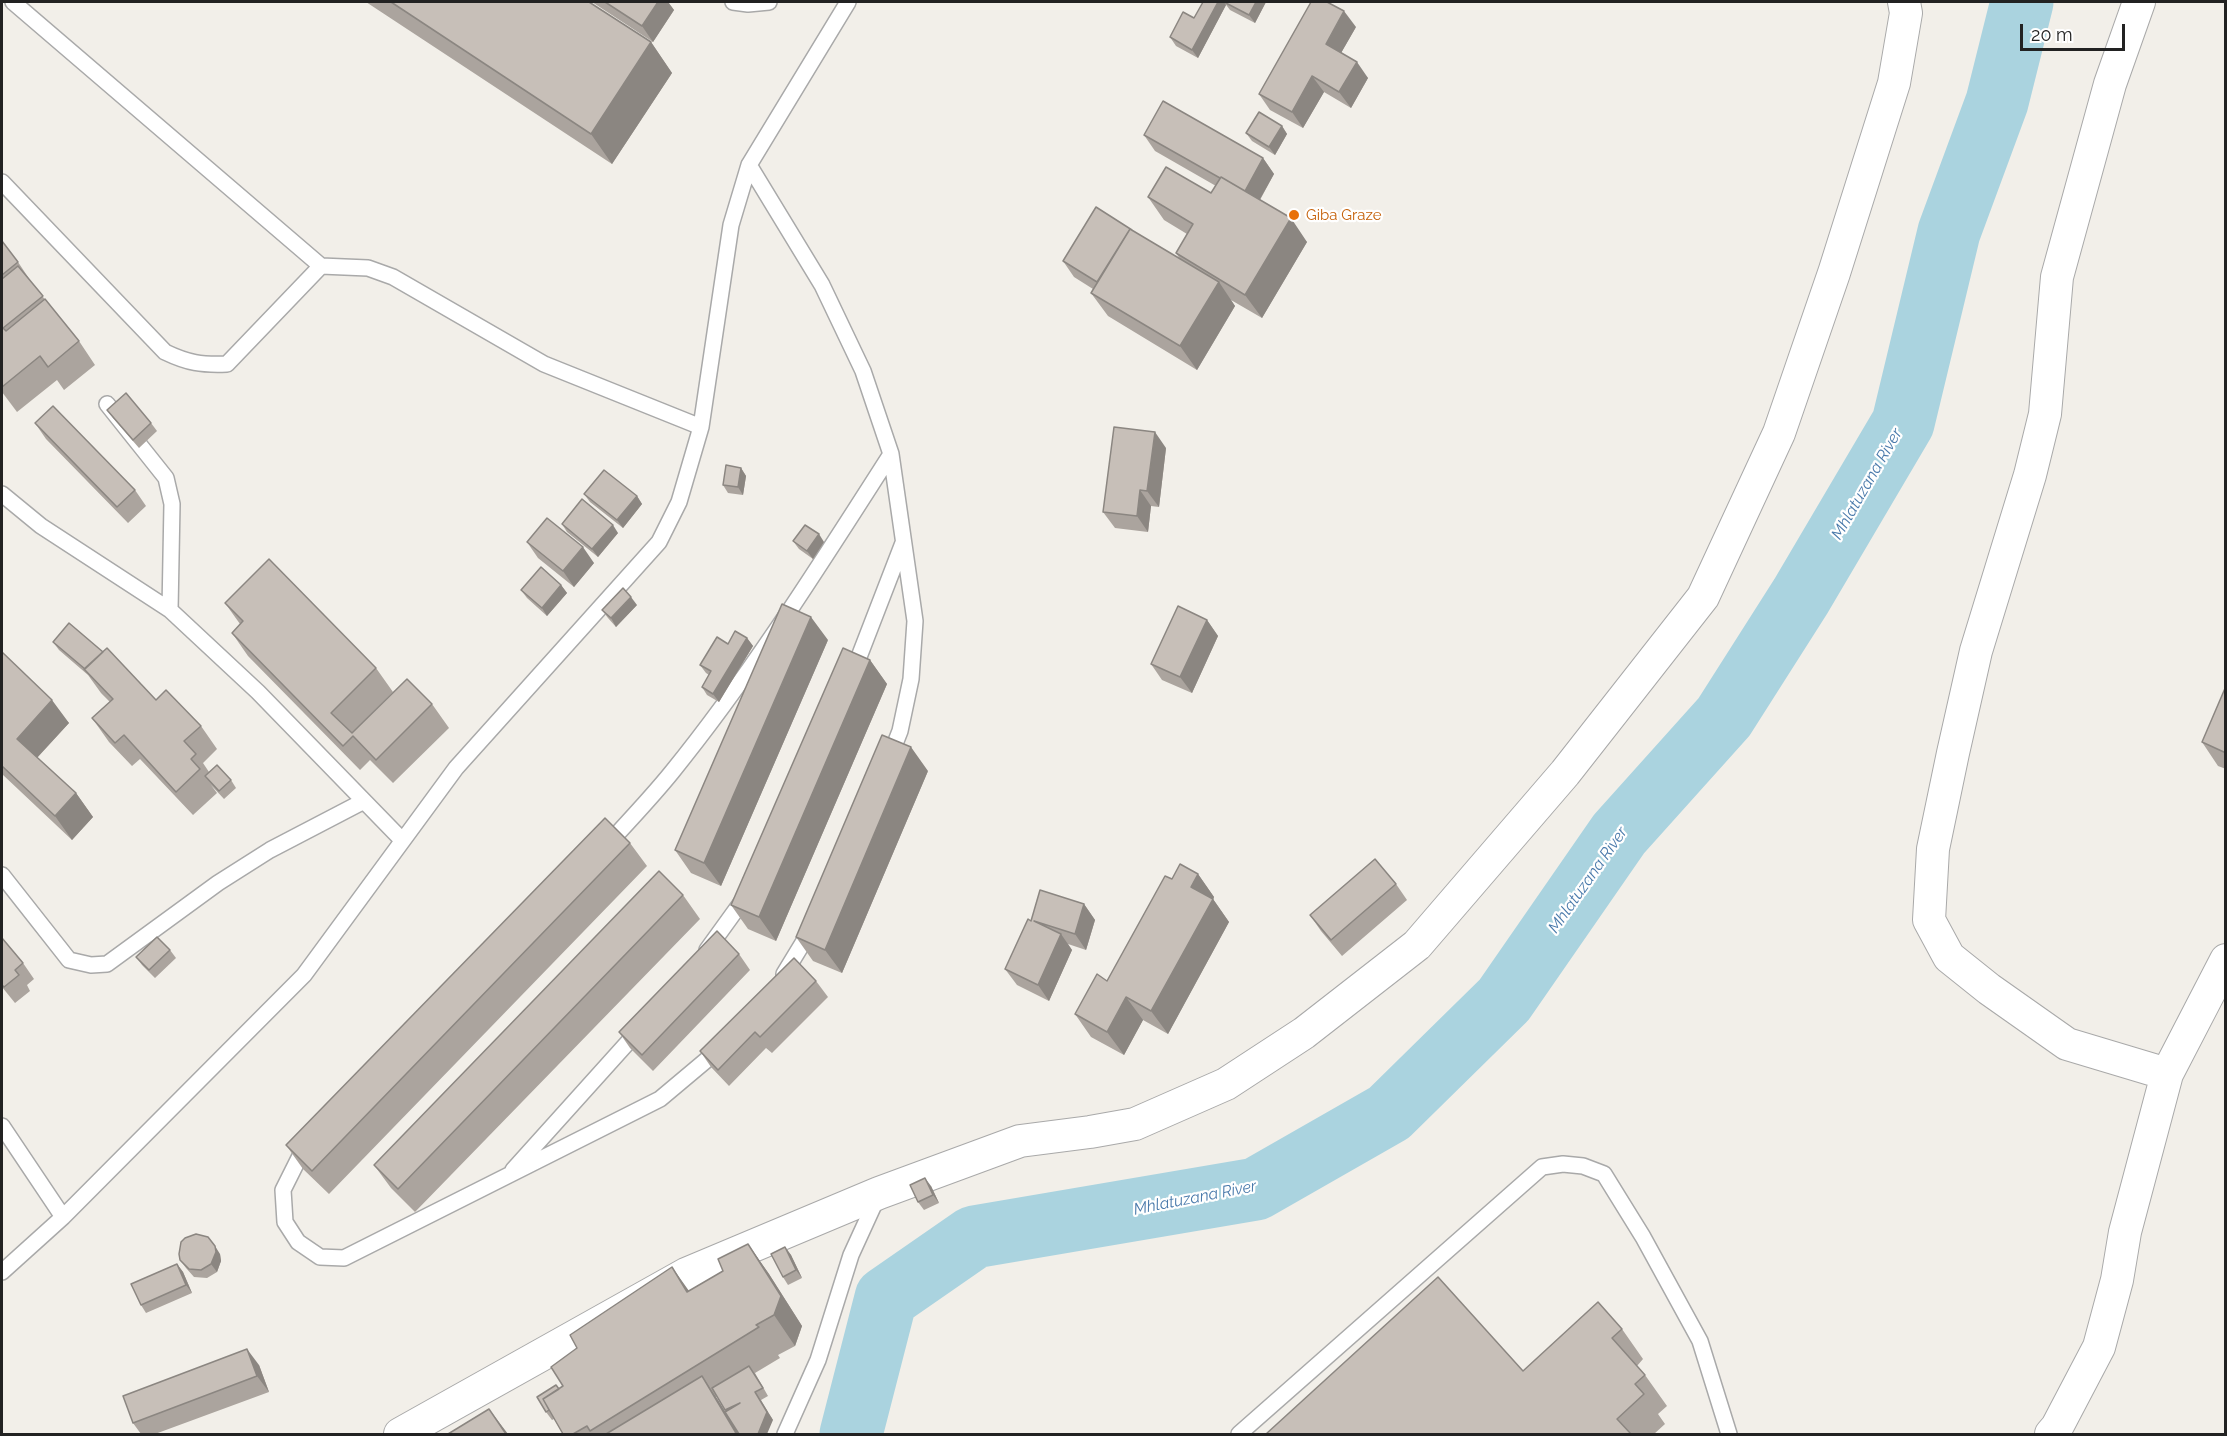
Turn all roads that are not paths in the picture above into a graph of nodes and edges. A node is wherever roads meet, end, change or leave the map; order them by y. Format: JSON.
{"nodes":[{"id":1,"x":13,"y":2,"type":"edge"},
{"id":2,"x":732,"y":2,"type":"edge"},
{"id":3,"x":769,"y":2,"type":"edge"},
{"id":4,"x":848,"y":2,"type":"edge"},
{"id":5,"x":1904,"y":2,"type":"edge"},
{"id":6,"x":2139,"y":2,"type":"edge"},
{"id":7,"x":749,"y":165,"type":"junction"},
{"id":8,"x":2,"y":182,"type":"edge"},
{"id":9,"x":321,"y":267,"type":"junction"},
{"id":10,"x":107,"y":404,"type":"dead end"},
{"id":11,"x":701,"y":427,"type":"junction"},
{"id":12,"x":891,"y":454,"type":"junction"},
{"id":13,"x":2,"y":494,"type":"edge"},
{"id":14,"x":903,"y":542,"type":"junction"},
{"id":15,"x":170,"y":610,"type":"junction"},
{"id":16,"x":844,"y":692,"type":"edge"},
{"id":17,"x":882,"y":776,"type":"edge"},
{"id":18,"x":364,"y":801,"type":"junction"},
{"id":19,"x":402,"y":840,"type":"junction"},
{"id":20,"x":596,"y":858,"type":"edge"},
{"id":21,"x":2,"y":874,"type":"edge"},
{"id":22,"x":755,"y":879,"type":"edge"},
{"id":23,"x":818,"y":916,"type":"edge"},
{"id":24,"x":2226,"y":960,"type":"edge"},
{"id":25,"x":698,"y":963,"type":"edge"},
{"id":26,"x":778,"y":983,"type":"edge"},
{"id":27,"x":649,"y":1019,"type":"edge"},
{"id":28,"x":735,"y":1032,"type":"edge"},
{"id":29,"x":2167,"y":1074,"type":"junction"},
{"id":30,"x":2,"y":1126,"type":"edge"},
{"id":31,"x":317,"y":1139,"type":"edge"},
{"id":32,"x":507,"y":1176,"type":"junction"},
{"id":33,"x":879,"y":1193,"type":"junction"},
{"id":34,"x":63,"y":1217,"type":"junction"},
{"id":35,"x":2,"y":1272,"type":"edge"},
{"id":36,"x":400,"y":1434,"type":"edge"},
{"id":37,"x":785,"y":1434,"type":"edge"},
{"id":38,"x":1239,"y":1434,"type":"edge"},
{"id":39,"x":1729,"y":1434,"type":"edge"},
{"id":40,"x":2051,"y":1434,"type":"edge"}],
"edges":[{"from":1,"to":9,"type":"lane"},
{"from":2,"to":3,"type":"lane"},
{"from":4,"to":7,"type":"lane"},
{"from":5,"to":33,"type":"street"},
{"from":6,"to":29,"type":"street"},
{"from":7,"to":11,"type":"lane"},
{"from":7,"to":12,"type":"lane"},
{"from":8,"to":9,"type":"lane"},
{"from":9,"to":11,"type":"lane"},
{"from":10,"to":15,"type":"lane"},
{"from":11,"to":19,"type":"lane"},
{"from":12,"to":14,"type":"lane"},
{"from":12,"to":20,"type":"lane"},
{"from":13,"to":15,"type":"lane"},
{"from":14,"to":16,"type":"lane"},
{"from":14,"to":17,"type":"lane"},
{"from":15,"to":18,"type":"lane"},
{"from":18,"to":19,"type":"lane"},
{"from":18,"to":21,"type":"lane"},
{"from":19,"to":34,"type":"lane"},
{"from":22,"to":25,"type":"lane"},
{"from":23,"to":26,"type":"lane"},
{"from":24,"to":29,"type":"street"},
{"from":27,"to":32,"type":"lane"},
{"from":28,"to":32,"type":"lane"},
{"from":29,"to":40,"type":"street"},
{"from":30,"to":34,"type":"lane"},
{"from":31,"to":32,"type":"lane"},
{"from":33,"to":36,"type":"street"},
{"from":33,"to":37,"type":"lane"},
{"from":34,"to":35,"type":"lane"},
{"from":38,"to":39,"type":"lane"}]}
